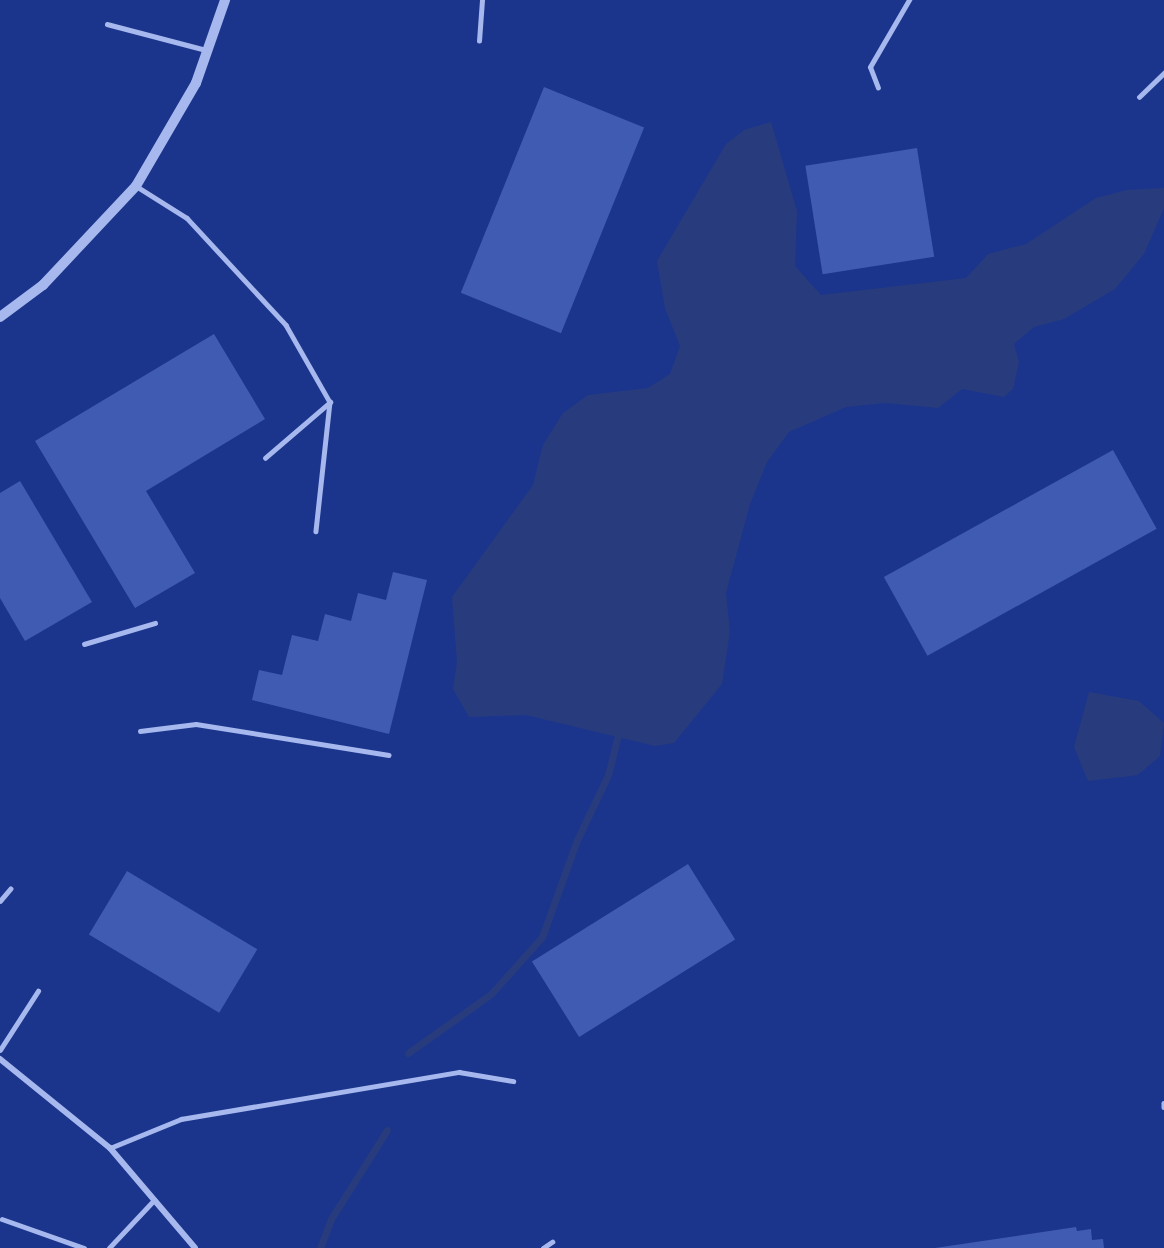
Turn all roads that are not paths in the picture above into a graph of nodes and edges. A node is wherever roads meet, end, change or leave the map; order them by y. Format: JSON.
{"nodes":[{"id":1,"x":225,"y":0,"type":"edge"},
{"id":2,"x":482,"y":0,"type":"edge"},
{"id":3,"x":909,"y":0,"type":"edge"},
{"id":4,"x":107,"y":24,"type":"dead end"},
{"id":5,"x":479,"y":41,"type":"dead end"},
{"id":6,"x":210,"y":51,"type":"junction"},
{"id":7,"x":1164,"y":73,"type":"edge"},
{"id":8,"x":878,"y":88,"type":"dead end"},
{"id":9,"x":1139,"y":97,"type":"dead end"},
{"id":10,"x":136,"y":186,"type":"junction"},
{"id":11,"x":0,"y":317,"type":"edge"},
{"id":12,"x":330,"y":402,"type":"junction"},
{"id":13,"x":264,"y":458,"type":"dead end"},
{"id":14,"x":316,"y":531,"type":"dead end"},
{"id":15,"x":154,"y":623,"type":"dead end"},
{"id":16,"x":84,"y":644,"type":"dead end"},
{"id":17,"x":140,"y":731,"type":"dead end"},
{"id":18,"x":389,"y":754,"type":"dead end"},
{"id":19,"x":10,"y":889,"type":"dead end"},
{"id":20,"x":0,"y":901,"type":"edge"},
{"id":21,"x":38,"y":991,"type":"dead end"},
{"id":22,"x":0,"y":1050,"type":"edge"},
{"id":23,"x":0,"y":1059,"type":"edge"},
{"id":24,"x":513,"y":1080,"type":"dead end"},
{"id":25,"x":110,"y":1148,"type":"junction"},
{"id":26,"x":154,"y":1200,"type":"junction"},
{"id":27,"x":2,"y":1219,"type":"dead end"},
{"id":28,"x":552,"y":1242,"type":"dead end"},
{"id":29,"x":84,"y":1248,"type":"edge"},
{"id":30,"x":109,"y":1248,"type":"edge"},
{"id":31,"x":195,"y":1248,"type":"edge"},
{"id":32,"x":543,"y":1248,"type":"edge"}],
"edges":[{"from":1,"to":6,"type":"street"},
{"from":2,"to":5,"type":"lane"},
{"from":3,"to":8,"type":"lane"},
{"from":4,"to":6,"type":"lane"},
{"from":6,"to":10,"type":"street"},
{"from":7,"to":9,"type":"lane"},
{"from":10,"to":11,"type":"street"},
{"from":10,"to":12,"type":"lane"},
{"from":12,"to":13,"type":"lane"},
{"from":12,"to":14,"type":"lane"},
{"from":15,"to":16,"type":"lane"},
{"from":17,"to":18,"type":"lane"},
{"from":19,"to":20,"type":"lane"},
{"from":21,"to":22,"type":"lane"},
{"from":23,"to":25,"type":"street"},
{"from":24,"to":25,"type":"lane"},
{"from":25,"to":26,"type":"street"},
{"from":26,"to":30,"type":"lane"},
{"from":26,"to":31,"type":"street"},
{"from":27,"to":29,"type":"lane"},
{"from":28,"to":32,"type":"lane"}]}
